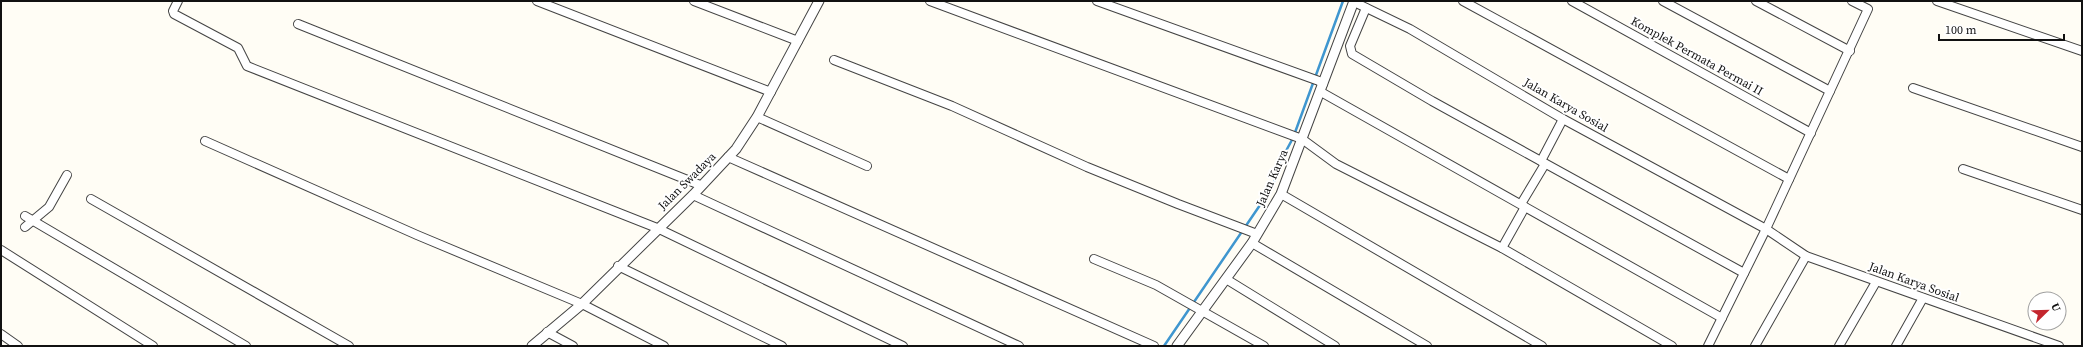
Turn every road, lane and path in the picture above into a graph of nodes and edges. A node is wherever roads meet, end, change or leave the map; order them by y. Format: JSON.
{"nodes":[{"id":1,"x":178,"y":1,"type":"edge"},
{"id":2,"x":537,"y":1,"type":"edge"},
{"id":3,"x":694,"y":1,"type":"edge"},
{"id":4,"x":819,"y":1,"type":"edge"},
{"id":5,"x":930,"y":1,"type":"edge"},
{"id":6,"x":1097,"y":1,"type":"edge"},
{"id":7,"x":1354,"y":1,"type":"edge"},
{"id":8,"x":1463,"y":1,"type":"edge"},
{"id":9,"x":1572,"y":1,"type":"edge"},
{"id":10,"x":1663,"y":1,"type":"edge"},
{"id":11,"x":1756,"y":1,"type":"edge"},
{"id":12,"x":1852,"y":1,"type":"edge"},
{"id":13,"x":1936,"y":1,"type":"edge"},
{"id":14,"x":1366,"y":8,"type":"junction"},
{"id":15,"x":298,"y":24,"type":"dead end"},
{"id":16,"x":798,"y":41,"type":"junction"},
{"id":17,"x":1850,"y":51,"type":"junction"},
{"id":18,"x":2082,"y":51,"type":"edge"},
{"id":19,"x":834,"y":60,"type":"dead end"},
{"id":20,"x":1321,"y":86,"type":"junction"},
{"id":21,"x":1913,"y":88,"type":"dead end"},
{"id":22,"x":1830,"y":91,"type":"junction"},
{"id":23,"x":771,"y":92,"type":"junction"},
{"id":24,"x":757,"y":117,"type":"junction"},
{"id":25,"x":1563,"y":119,"type":"junction"},
{"id":26,"x":1811,"y":133,"type":"junction"},
{"id":27,"x":1296,"y":137,"type":"junction"},
{"id":28,"x":205,"y":141,"type":"dead end"},
{"id":29,"x":2082,"y":147,"type":"edge"},
{"id":30,"x":728,"y":157,"type":"junction"},
{"id":31,"x":1543,"y":162,"type":"junction"},
{"id":32,"x":867,"y":166,"type":"dead end"},
{"id":33,"x":1963,"y":169,"type":"dead end"},
{"id":34,"x":67,"y":175,"type":"dead end"},
{"id":35,"x":1789,"y":179,"type":"junction"},
{"id":36,"x":700,"y":185,"type":"junction"},
{"id":37,"x":1281,"y":194,"type":"junction"},
{"id":38,"x":693,"y":195,"type":"junction"},
{"id":39,"x":91,"y":199,"type":"dead end"},
{"id":40,"x":1523,"y":206,"type":"junction"},
{"id":41,"x":2082,"y":210,"type":"edge"},
{"id":42,"x":25,"y":216,"type":"dead end"},
{"id":43,"x":34,"y":220,"type":"junction"},
{"id":44,"x":25,"y":227,"type":"dead end"},
{"id":45,"x":657,"y":228,"type":"junction"},
{"id":46,"x":1766,"y":229,"type":"junction"},
{"id":47,"x":1255,"y":233,"type":"junction"},
{"id":48,"x":1252,"y":242,"type":"junction"},
{"id":49,"x":1502,"y":248,"type":"junction"},
{"id":50,"x":1,"y":250,"type":"edge"},
{"id":51,"x":1806,"y":256,"type":"junction"},
{"id":52,"x":1094,"y":259,"type":"dead end"},
{"id":53,"x":618,"y":266,"type":"junction"},
{"id":54,"x":1744,"y":274,"type":"junction"},
{"id":55,"x":1226,"y":279,"type":"junction"},
{"id":56,"x":1876,"y":282,"type":"junction"},
{"id":57,"x":1923,"y":298,"type":"junction"},
{"id":58,"x":582,"y":304,"type":"junction"},
{"id":59,"x":1203,"y":312,"type":"junction"},
{"id":60,"x":1722,"y":318,"type":"junction"},
{"id":61,"x":546,"y":332,"type":"junction"},
{"id":62,"x":1,"y":334,"type":"edge"},
{"id":63,"x":18,"y":346,"type":"edge"},
{"id":64,"x":154,"y":346,"type":"edge"},
{"id":65,"x":246,"y":346,"type":"edge"},
{"id":66,"x":349,"y":346,"type":"edge"},
{"id":67,"x":532,"y":346,"type":"edge"},
{"id":68,"x":573,"y":346,"type":"edge"},
{"id":69,"x":664,"y":346,"type":"edge"},
{"id":70,"x":782,"y":346,"type":"edge"},
{"id":71,"x":903,"y":346,"type":"edge"},
{"id":72,"x":1019,"y":346,"type":"edge"},
{"id":73,"x":1154,"y":346,"type":"edge"},
{"id":74,"x":1177,"y":346,"type":"edge"},
{"id":75,"x":1264,"y":346,"type":"edge"},
{"id":76,"x":1335,"y":346,"type":"edge"},
{"id":77,"x":1427,"y":346,"type":"edge"},
{"id":78,"x":1542,"y":346,"type":"edge"},
{"id":79,"x":1672,"y":346,"type":"edge"},
{"id":80,"x":1708,"y":346,"type":"edge"},
{"id":81,"x":1755,"y":346,"type":"edge"},
{"id":82,"x":1840,"y":346,"type":"edge"},
{"id":83,"x":1896,"y":346,"type":"edge"},
{"id":84,"x":2059,"y":346,"type":"edge"}],
"edges":[{"from":1,"to":45,"type":"street"},
{"from":2,"to":23,"type":"street"},
{"from":3,"to":16,"type":"street"},
{"from":4,"to":16,"type":"street","name":"Jalan Swadaya"},
{"from":5,"to":27,"type":"street"},
{"from":6,"to":20,"type":"street"},
{"from":7,"to":14,"type":"street","name":"Jalan Karya Sosial"},
{"from":7,"to":20,"type":"street","name":"Jalan Karya"},
{"from":8,"to":35,"type":"street"},
{"from":9,"to":26,"type":"street","name":"Komplek Permata Permai II"},
{"from":10,"to":22,"type":"street"},
{"from":11,"to":17,"type":"street"},
{"from":12,"to":17,"type":"street"},
{"from":13,"to":18,"type":"street"},
{"from":14,"to":25,"type":"street","name":"Jalan Karya Sosial"},
{"from":14,"to":31,"type":"street"},
{"from":15,"to":36,"type":"street"},
{"from":16,"to":23,"type":"street","name":"Jalan Swadaya"},
{"from":17,"to":22,"type":"street"},
{"from":19,"to":47,"type":"street"},
{"from":20,"to":27,"type":"street","name":"Jalan Karya"},
{"from":20,"to":40,"type":"street"},
{"from":21,"to":29,"type":"street"},
{"from":22,"to":26,"type":"street"},
{"from":23,"to":24,"type":"street","name":"Jalan Swadaya"},
{"from":24,"to":30,"type":"street","name":"Jalan Swadaya"},
{"from":24,"to":32,"type":"street"},
{"from":25,"to":31,"type":"street"},
{"from":25,"to":46,"type":"street","name":"Jalan Karya Sosial"},
{"from":26,"to":35,"type":"street"},
{"from":27,"to":37,"type":"street","name":"Jalan Karya"},
{"from":27,"to":49,"type":"street"},
{"from":28,"to":58,"type":"street"},
{"from":30,"to":36,"type":"street","name":"Jalan Swadaya"},
{"from":30,"to":73,"type":"street"},
{"from":31,"to":40,"type":"street"},
{"from":31,"to":54,"type":"street"},
{"from":33,"to":41,"type":"street"},
{"from":34,"to":43,"type":"street"},
{"from":35,"to":46,"type":"street"},
{"from":36,"to":38,"type":"street","name":"Jalan Swadaya"},
{"from":37,"to":47,"type":"street","name":"Jalan Karya"},
{"from":37,"to":78,"type":"street"},
{"from":38,"to":45,"type":"street","name":"Jalan Swadaya"},
{"from":38,"to":72,"type":"street"},
{"from":39,"to":66,"type":"street"},
{"from":40,"to":49,"type":"street"},
{"from":40,"to":60,"type":"street"},
{"from":42,"to":43,"type":"street"},
{"from":43,"to":44,"type":"street"},
{"from":43,"to":65,"type":"street"},
{"from":45,"to":53,"type":"street","name":"Jalan Swadaya"},
{"from":45,"to":71,"type":"street"},
{"from":46,"to":51,"type":"street","name":"Jalan Karya Sosial"},
{"from":46,"to":54,"type":"street"},
{"from":47,"to":48,"type":"street","name":"Jalan Karya"},
{"from":48,"to":55,"type":"street","name":"Jalan Karya"},
{"from":48,"to":77,"type":"street"},
{"from":49,"to":79,"type":"street"},
{"from":50,"to":64,"type":"street"},
{"from":51,"to":56,"type":"street","name":"Jalan Karya Sosial"},
{"from":51,"to":81,"type":"street"},
{"from":52,"to":59,"type":"street"},
{"from":53,"to":58,"type":"street","name":"Jalan Swadaya"},
{"from":53,"to":70,"type":"street"},
{"from":54,"to":60,"type":"street"},
{"from":55,"to":59,"type":"street","name":"Jalan Karya"},
{"from":55,"to":76,"type":"street"},
{"from":56,"to":57,"type":"street","name":"Jalan Karya Sosial"},
{"from":56,"to":82,"type":"street"},
{"from":57,"to":83,"type":"street"},
{"from":57,"to":84,"type":"street","name":"Jalan Karya Sosial"},
{"from":58,"to":61,"type":"street","name":"Jalan Swadaya"},
{"from":58,"to":69,"type":"street"},
{"from":59,"to":74,"type":"street","name":"Jalan Karya"},
{"from":59,"to":75,"type":"street"},
{"from":60,"to":80,"type":"street"},
{"from":61,"to":67,"type":"street","name":"Jalan Swadaya"},
{"from":61,"to":68,"type":"street"},
{"from":62,"to":63,"type":"street"}]}
